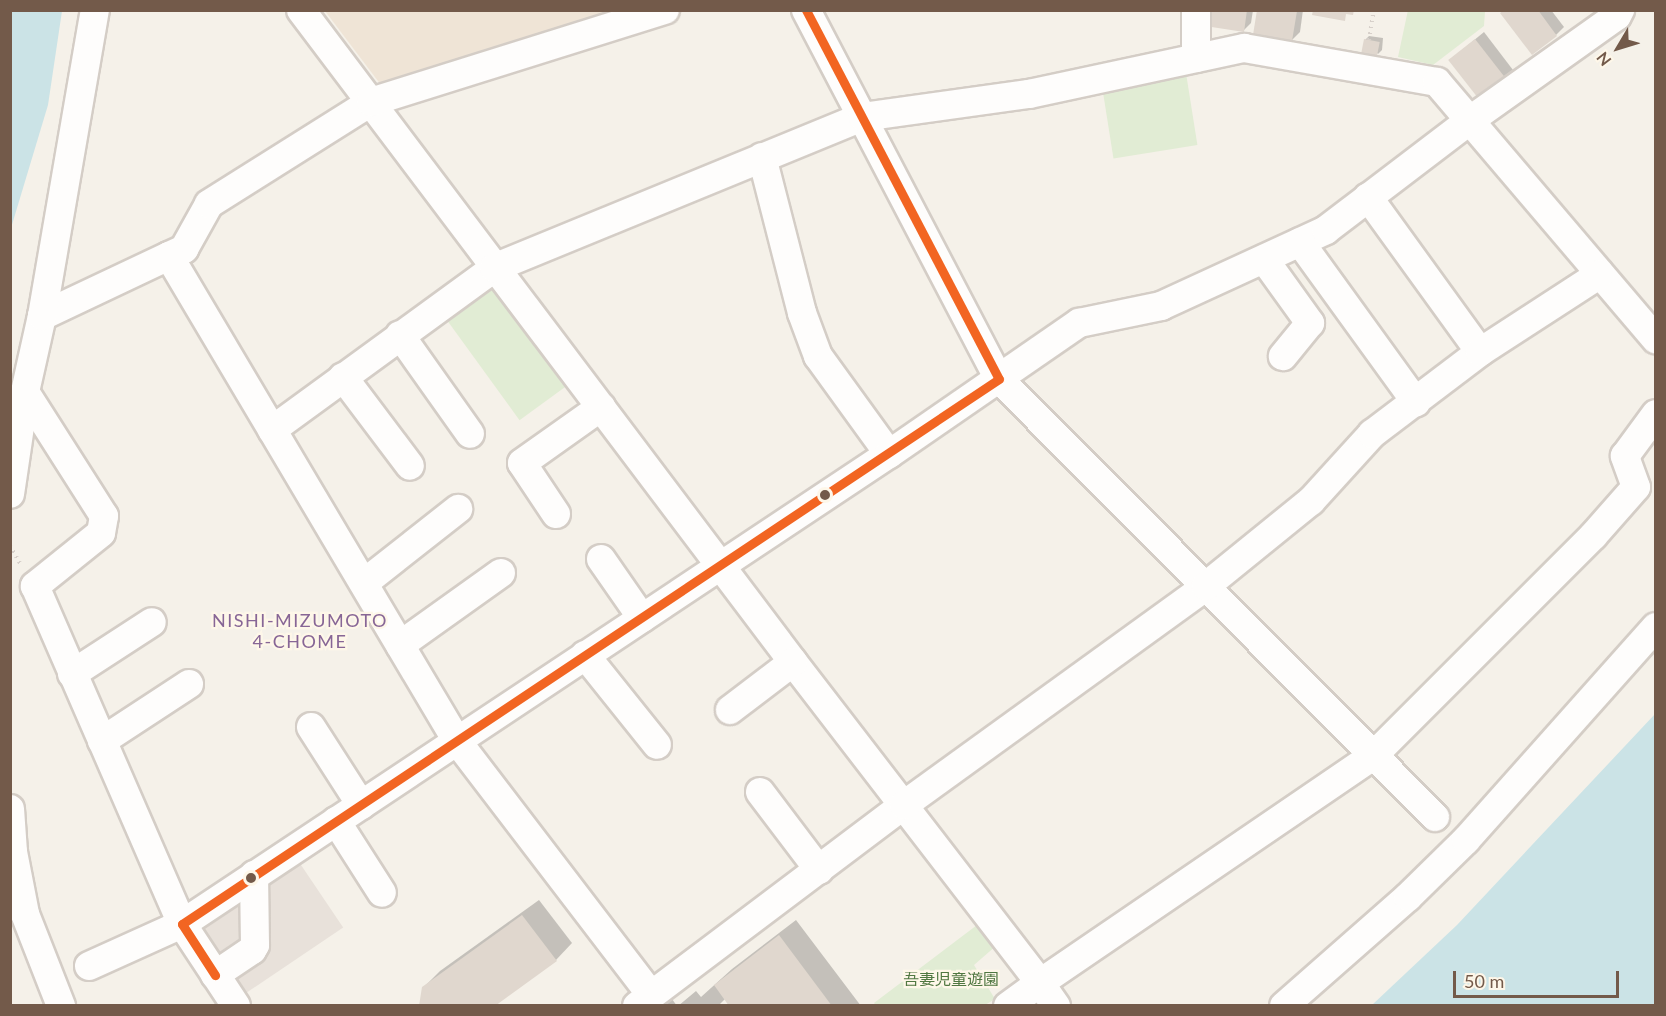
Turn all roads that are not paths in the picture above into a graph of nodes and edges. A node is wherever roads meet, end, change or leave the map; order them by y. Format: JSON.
{"nodes":[{"id":1,"x":95,"y":10,"type":"edge"},
{"id":2,"x":301,"y":10,"type":"edge"},
{"id":3,"x":665,"y":10,"type":"edge"},
{"id":4,"x":806,"y":10,"type":"edge"},
{"id":5,"x":1196,"y":10,"type":"edge"},
{"id":6,"x":1620,"y":10,"type":"edge"},
{"id":7,"x":1196,"y":58,"type":"junction"},
{"id":8,"x":371,"y":102,"type":"junction"},
{"id":9,"x":863,"y":117,"type":"junction"},
{"id":10,"x":1469,"y":121,"type":"junction"},
{"id":11,"x":762,"y":157,"type":"junction"},
{"id":12,"x":1368,"y":197,"type":"junction"},
{"id":13,"x":1300,"y":242,"type":"junction"},
{"id":14,"x":169,"y":256,"type":"junction"},
{"id":15,"x":1264,"y":259,"type":"junction"},
{"id":16,"x":494,"y":268,"type":"junction"},
{"id":17,"x":1600,"y":274,"type":"junction"},
{"id":18,"x":42,"y":316,"type":"junction"},
{"id":19,"x":400,"y":335,"type":"junction"},
{"id":20,"x":1656,"y":339,"type":"edge"},
{"id":21,"x":1480,"y":352,"type":"junction"},
{"id":22,"x":1283,"y":356,"type":"dead end"},
{"id":23,"x":343,"y":377,"type":"junction"},
{"id":24,"x":999,"y":379,"type":"junction"},
{"id":25,"x":25,"y":392,"type":"junction"},
{"id":26,"x":1416,"y":402,"type":"junction"},
{"id":27,"x":601,"y":407,"type":"junction"},
{"id":28,"x":1656,"y":414,"type":"edge"},
{"id":29,"x":272,"y":430,"type":"junction"},
{"id":30,"x":470,"y":434,"type":"dead end"},
{"id":31,"x":889,"y":454,"type":"junction"},
{"id":32,"x":410,"y":465,"type":"dead end"},
{"id":33,"x":10,"y":494,"type":"edge"},
{"id":34,"x":458,"y":509,"type":"dead end"},
{"id":35,"x":556,"y":514,"type":"dead end"},
{"id":36,"x":601,"y":560,"type":"dead end"},
{"id":37,"x":721,"y":565,"type":"junction"},
{"id":38,"x":501,"y":573,"type":"dead end"},
{"id":39,"x":364,"y":584,"type":"junction"},
{"id":40,"x":1206,"y":586,"type":"junction"},
{"id":41,"x":642,"y":618,"type":"junction"},
{"id":42,"x":152,"y":622,"type":"dead end"},
{"id":43,"x":1656,"y":627,"type":"edge"},
{"id":44,"x":400,"y":645,"type":"junction"},
{"id":45,"x":585,"y":656,"type":"junction"},
{"id":46,"x":793,"y":663,"type":"junction"},
{"id":47,"x":72,"y":674,"type":"junction"},
{"id":48,"x":189,"y":684,"type":"dead end"},
{"id":49,"x":730,"y":710,"type":"dead end"},
{"id":50,"x":310,"y":727,"type":"dead end"},
{"id":51,"x":102,"y":741,"type":"junction"},
{"id":52,"x":457,"y":741,"type":"junction"},
{"id":53,"x":657,"y":745,"type":"dead end"},
{"id":54,"x":1374,"y":755,"type":"junction"},
{"id":55,"x":760,"y":792,"type":"dead end"},
{"id":56,"x":361,"y":805,"type":"junction"},
{"id":57,"x":904,"y":806,"type":"junction"},
{"id":58,"x":10,"y":809,"type":"edge"},
{"id":59,"x":1435,"y":817,"type":"dead end"},
{"id":60,"x":336,"y":821,"type":"junction"},
{"id":61,"x":819,"y":870,"type":"junction"},
{"id":62,"x":254,"y":876,"type":"junction"},
{"id":63,"x":382,"y":893,"type":"dead end"},
{"id":64,"x":182,"y":924,"type":"junction"},
{"id":65,"x":89,"y":966,"type":"dead end"},
{"id":66,"x":215,"y":975,"type":"junction"},
{"id":67,"x":1048,"y":994,"type":"edge"},
{"id":68,"x":644,"y":1000,"type":"edge"},
{"id":69,"x":61,"y":1005,"type":"edge"},
{"id":70,"x":236,"y":1005,"type":"edge"},
{"id":71,"x":1008,"y":1005,"type":"edge"},
{"id":72,"x":1284,"y":1005,"type":"edge"}],
"edges":[{"from":1,"to":18,"type":"street"},
{"from":2,"to":8,"type":"street"},
{"from":3,"to":8,"type":"street"},
{"from":4,"to":9,"type":"street"},
{"from":5,"to":7,"type":"street"},
{"from":6,"to":10,"type":"street"},
{"from":7,"to":9,"type":"street"},
{"from":7,"to":10,"type":"street"},
{"from":8,"to":14,"type":"street"},
{"from":8,"to":16,"type":"street"},
{"from":9,"to":11,"type":"street"},
{"from":9,"to":24,"type":"street"},
{"from":10,"to":12,"type":"street"},
{"from":10,"to":17,"type":"street"},
{"from":11,"to":16,"type":"street"},
{"from":11,"to":31,"type":"street"},
{"from":12,"to":13,"type":"street"},
{"from":12,"to":21,"type":"street"},
{"from":13,"to":15,"type":"street"},
{"from":13,"to":26,"type":"street"},
{"from":14,"to":18,"type":"street"},
{"from":14,"to":29,"type":"street"},
{"from":15,"to":22,"type":"street"},
{"from":15,"to":24,"type":"street"},
{"from":16,"to":19,"type":"street"},
{"from":16,"to":27,"type":"street"},
{"from":17,"to":20,"type":"street"},
{"from":17,"to":21,"type":"street"},
{"from":18,"to":25,"type":"street"},
{"from":19,"to":23,"type":"street"},
{"from":19,"to":30,"type":"street"},
{"from":21,"to":26,"type":"street"},
{"from":23,"to":29,"type":"street"},
{"from":23,"to":32,"type":"street"},
{"from":24,"to":31,"type":"street"},
{"from":24,"to":40,"type":"street"},
{"from":25,"to":33,"type":"street"},
{"from":25,"to":47,"type":"street"},
{"from":26,"to":40,"type":"street"},
{"from":27,"to":35,"type":"street"},
{"from":27,"to":37,"type":"street"},
{"from":28,"to":54,"type":"street"},
{"from":29,"to":39,"type":"street"},
{"from":31,"to":37,"type":"street"},
{"from":34,"to":39,"type":"street"},
{"from":36,"to":41,"type":"street"},
{"from":37,"to":41,"type":"street"},
{"from":37,"to":46,"type":"street"},
{"from":38,"to":44,"type":"street"},
{"from":39,"to":44,"type":"street"},
{"from":40,"to":54,"type":"street"},
{"from":40,"to":57,"type":"street"},
{"from":41,"to":45,"type":"street"},
{"from":42,"to":47,"type":"street"},
{"from":43,"to":72,"type":"street"},
{"from":44,"to":52,"type":"street"},
{"from":45,"to":52,"type":"street"},
{"from":45,"to":53,"type":"street"},
{"from":46,"to":49,"type":"street"},
{"from":46,"to":57,"type":"street"},
{"from":47,"to":51,"type":"street"},
{"from":48,"to":51,"type":"street"},
{"from":50,"to":56,"type":"street"},
{"from":51,"to":64,"type":"street"},
{"from":52,"to":56,"type":"street"},
{"from":52,"to":68,"type":"street"},
{"from":54,"to":59,"type":"street"},
{"from":54,"to":67,"type":"street"},
{"from":55,"to":61,"type":"street"},
{"from":56,"to":60,"type":"street"},
{"from":57,"to":61,"type":"street"},
{"from":57,"to":67,"type":"street"},
{"from":58,"to":69,"type":"street"},
{"from":60,"to":62,"type":"street"},
{"from":60,"to":63,"type":"street"},
{"from":61,"to":68,"type":"street"},
{"from":62,"to":64,"type":"street"},
{"from":62,"to":66,"type":"street"},
{"from":64,"to":65,"type":"street"},
{"from":64,"to":66,"type":"street"},
{"from":66,"to":70,"type":"street"},
{"from":67,"to":71,"type":"street"}]}
